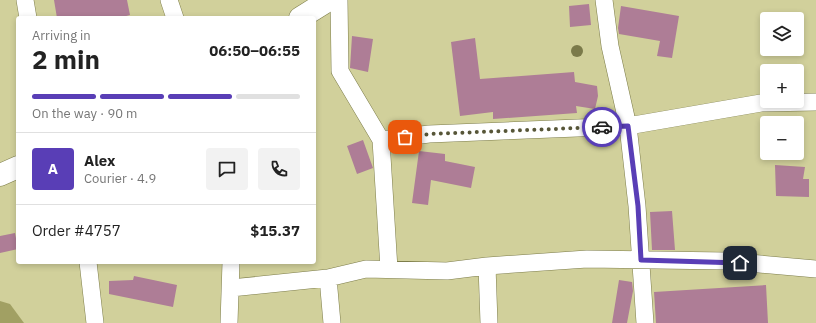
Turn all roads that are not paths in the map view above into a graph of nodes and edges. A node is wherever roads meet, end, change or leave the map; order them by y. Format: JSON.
{"nodes":[{"id":1,"x":25,"y":0,"type":"edge"},
{"id":2,"x":170,"y":0,"type":"edge"},
{"id":3,"x":329,"y":0,"type":"edge"},
{"id":4,"x":339,"y":0,"type":"edge"},
{"id":5,"x":604,"y":0,"type":"edge"},
{"id":6,"x":28,"y":16,"type":"edge"},
{"id":7,"x":174,"y":16,"type":"edge"},
{"id":8,"x":303,"y":16,"type":"edge"},
{"id":9,"x":816,"y":102,"type":"edge"},
{"id":10,"x":628,"y":126,"type":"junction"},
{"id":11,"x":381,"y":140,"type":"junction"},
{"id":12,"x":16,"y":168,"type":"edge"},
{"id":13,"x":0,"y":175,"type":"edge"},
{"id":14,"x":641,"y":260,"type":"junction"},
{"id":15,"x":88,"y":264,"type":"edge"},
{"id":16,"x":231,"y":264,"type":"edge"},
{"id":17,"x":487,"y":266,"type":"junction"},
{"id":18,"x":389,"y":269,"type":"junction"},
{"id":19,"x":816,"y":269,"type":"edge"},
{"id":20,"x":328,"y":278,"type":"junction"},
{"id":21,"x":231,"y":288,"type":"junction"},
{"id":22,"x":94,"y":323,"type":"edge"},
{"id":23,"x":229,"y":323,"type":"edge"},
{"id":24,"x":332,"y":323,"type":"edge"},
{"id":25,"x":489,"y":323,"type":"edge"},
{"id":26,"x":645,"y":323,"type":"edge"}],
"edges":[{"from":1,"to":6,"type":"street"},
{"from":2,"to":7,"type":"street"},
{"from":3,"to":8,"type":"street"},
{"from":4,"to":11,"type":"street"},
{"from":5,"to":10,"type":"street"},
{"from":9,"to":10,"type":"street"},
{"from":10,"to":11,"type":"street"},
{"from":10,"to":14,"type":"street"},
{"from":11,"to":18,"type":"street"},
{"from":12,"to":13,"type":"street"},
{"from":14,"to":17,"type":"street"},
{"from":14,"to":19,"type":"street"},
{"from":14,"to":26,"type":"street"},
{"from":15,"to":22,"type":"street"},
{"from":16,"to":21,"type":"street"},
{"from":17,"to":18,"type":"street"},
{"from":17,"to":25,"type":"street"},
{"from":18,"to":20,"type":"street"},
{"from":20,"to":21,"type":"street"},
{"from":20,"to":24,"type":"street"},
{"from":21,"to":23,"type":"street"}]}
